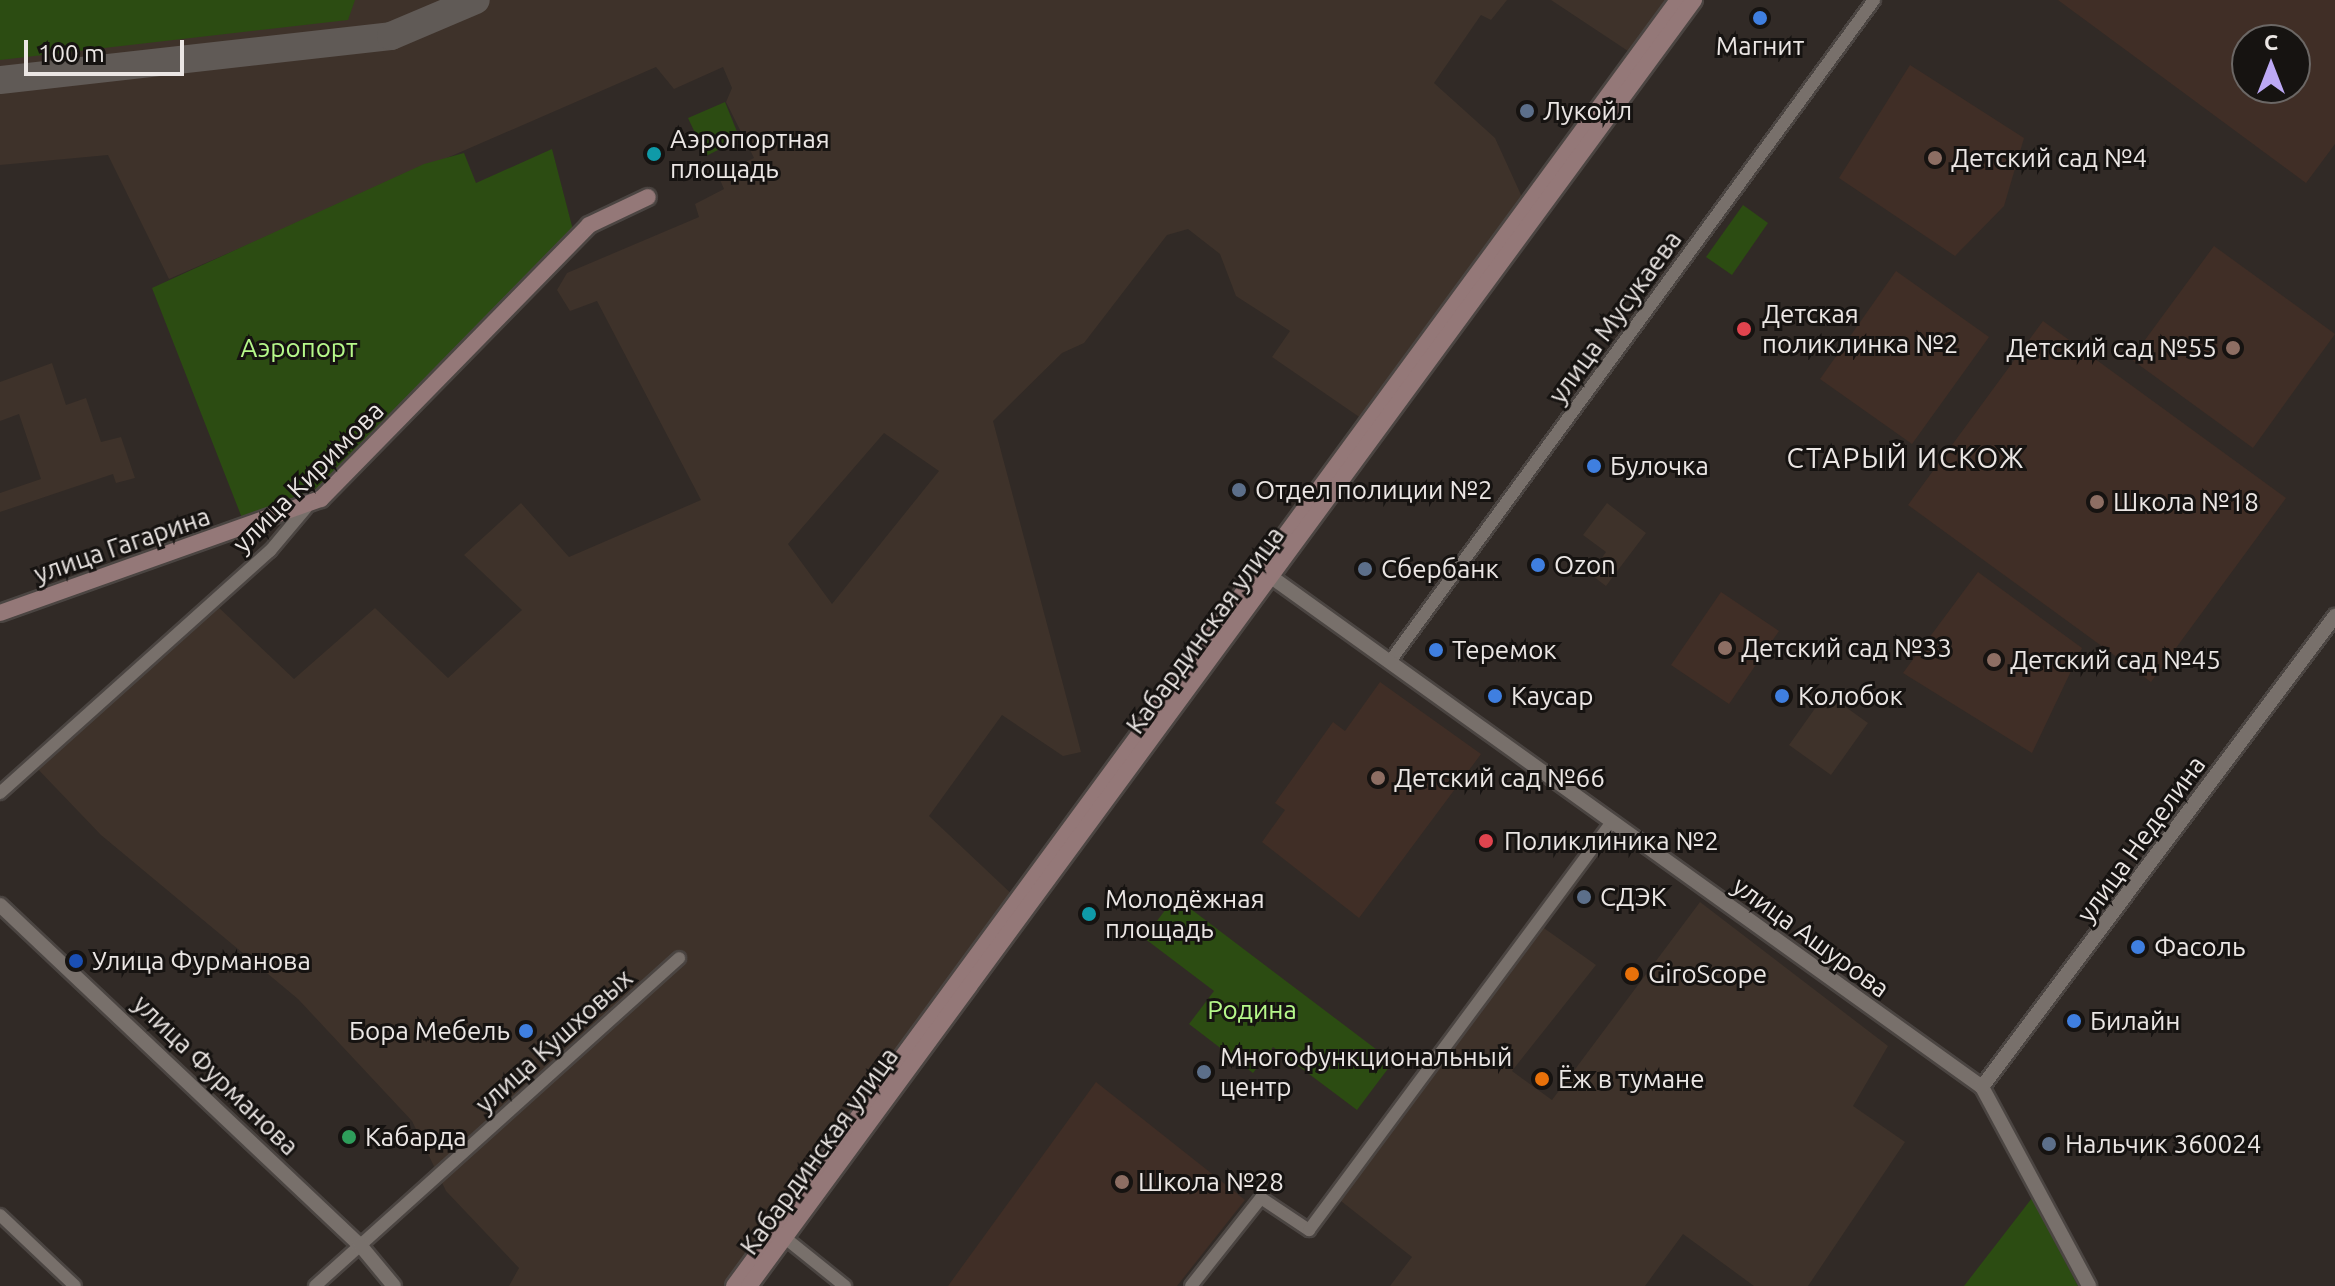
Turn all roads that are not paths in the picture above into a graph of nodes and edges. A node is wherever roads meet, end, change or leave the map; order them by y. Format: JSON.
{"nodes":[{"id":1,"x":1678,"y":0,"type":"edge"},
{"id":2,"x":1694,"y":0,"type":"edge"},
{"id":3,"x":1874,"y":0,"type":"edge"},
{"id":4,"x":648,"y":197,"type":"dead end"},
{"id":5,"x":306,"y":508,"type":"junction"},
{"id":6,"x":1267,"y":573,"type":"junction"},
{"id":7,"x":0,"y":613,"type":"edge"},
{"id":8,"x":2335,"y":616,"type":"edge"},
{"id":9,"x":1391,"y":660,"type":"junction"},
{"id":10,"x":0,"y":793,"type":"edge"},
{"id":11,"x":1612,"y":822,"type":"junction"},
{"id":12,"x":0,"y":905,"type":"edge"},
{"id":13,"x":679,"y":958,"type":"dead end"},
{"id":14,"x":1982,"y":1087,"type":"junction"},
{"id":15,"x":0,"y":1215,"type":"edge"},
{"id":16,"x":780,"y":1234,"type":"junction"},
{"id":17,"x":360,"y":1245,"type":"junction"},
{"id":18,"x":75,"y":1286,"type":"edge"},
{"id":19,"x":315,"y":1286,"type":"edge"},
{"id":20,"x":394,"y":1286,"type":"edge"},
{"id":21,"x":734,"y":1286,"type":"edge"},
{"id":22,"x":749,"y":1286,"type":"edge"},
{"id":23,"x":845,"y":1286,"type":"edge"},
{"id":24,"x":1191,"y":1286,"type":"edge"},
{"id":25,"x":2089,"y":1286,"type":"edge"}],
"edges":[{"from":1,"to":6,"type":"main road","name":"Кабардинская улица"},
{"from":2,"to":6,"type":"main road","name":"Кабардинская улица"},
{"from":3,"to":9,"type":"street","name":"улица Мусукаева"},
{"from":4,"to":5,"type":"main road","name":"улица Киримова"},
{"from":5,"to":7,"type":"main road","name":"улица Гагарина"},
{"from":5,"to":10,"type":"street","name":"улица Киримова"},
{"from":6,"to":9,"type":"street","name":"улица Ашурова"},
{"from":6,"to":16,"type":"main road","name":"Кабардинская улица"},
{"from":8,"to":14,"type":"street","name":"улица Неделина"},
{"from":9,"to":11,"type":"street","name":"улица Ашурова"},
{"from":11,"to":14,"type":"street","name":"улица Ашурова"},
{"from":11,"to":24,"type":"street"},
{"from":12,"to":17,"type":"street","name":"улица Фурманова"},
{"from":13,"to":17,"type":"street","name":"улица Кушховых"},
{"from":14,"to":25,"type":"street","name":"улица Ашурова"},
{"from":15,"to":18,"type":"street"},
{"from":16,"to":21,"type":"main road","name":"Кабардинская улица"},
{"from":16,"to":22,"type":"main road","name":"Кабардинская улица"},
{"from":16,"to":23,"type":"street"},
{"from":17,"to":19,"type":"street","name":"улица Кушховых"},
{"from":17,"to":20,"type":"street","name":"улица Фурманова"}]}
